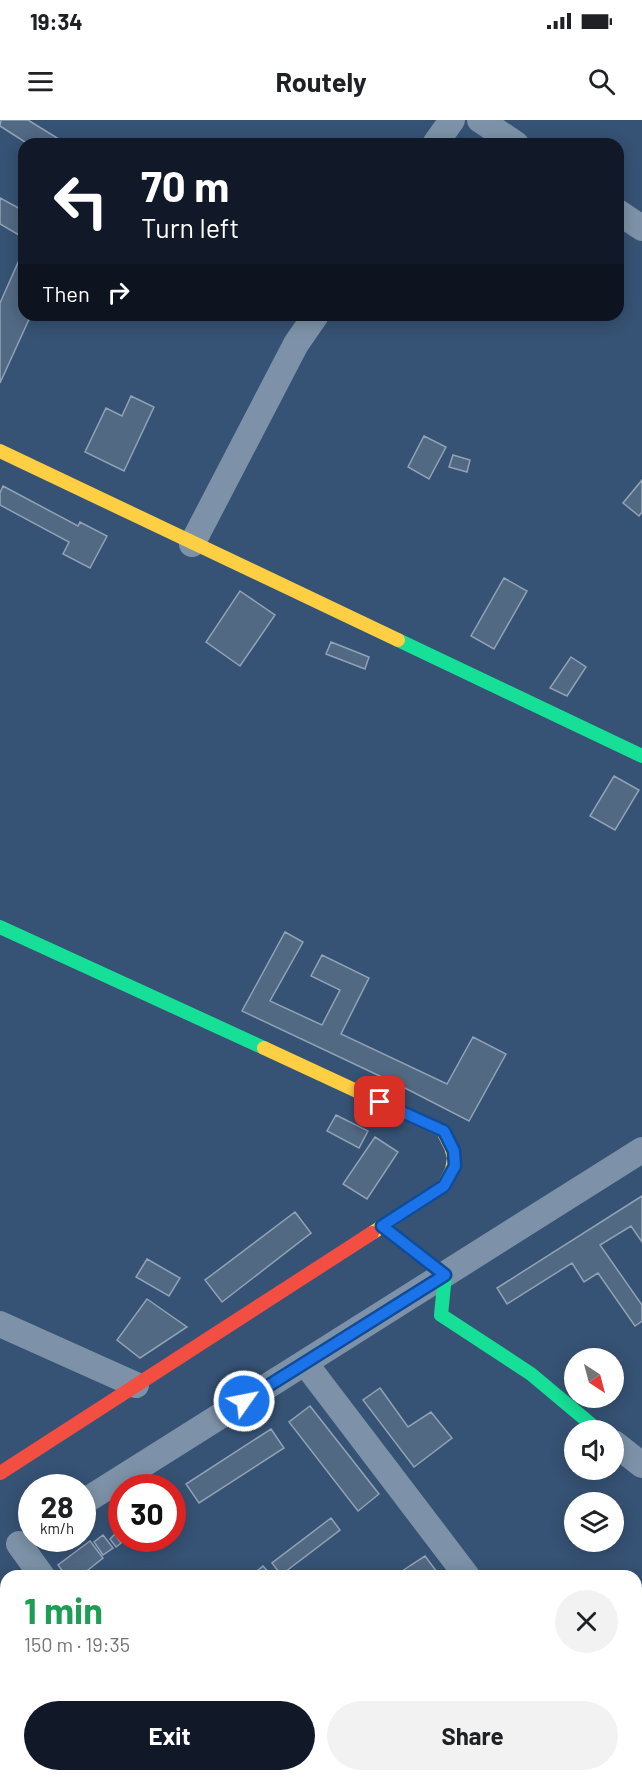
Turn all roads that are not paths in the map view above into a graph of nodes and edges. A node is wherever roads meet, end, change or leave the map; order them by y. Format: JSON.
{"nodes":[{"id":1,"x":452,"y":120,"type":"edge"},
{"id":2,"x":480,"y":120,"type":"edge"},
{"id":3,"x":439,"y":138,"type":"edge"},
{"id":4,"x":507,"y":138,"type":"edge"},
{"id":5,"x":624,"y":216,"type":"edge"},
{"id":6,"x":642,"y":228,"type":"edge"},
{"id":7,"x":312,"y":321,"type":"edge"},
{"id":8,"x":0,"y":451,"type":"edge"},
{"id":9,"x":192,"y":544,"type":"junction"},
{"id":10,"x":642,"y":756,"type":"edge"},
{"id":11,"x":0,"y":927,"type":"edge"},
{"id":12,"x":642,"y":1150,"type":"edge"},
{"id":13,"x":382,"y":1226,"type":"junction"},
{"id":14,"x":445,"y":1275,"type":"junction"},
{"id":15,"x":0,"y":1324,"type":"edge"},
{"id":16,"x":305,"y":1362,"type":"junction"},
{"id":17,"x":136,"y":1385,"type":"junction"},
{"id":18,"x":586,"y":1420,"type":"edge"},
{"id":19,"x":624,"y":1451,"type":"edge"},
{"id":20,"x":642,"y":1465,"type":"edge"},
{"id":21,"x":0,"y":1473,"type":"edge"},
{"id":22,"x":96,"y":1494,"type":"edge"},
{"id":23,"x":17,"y":1545,"type":"edge"},
{"id":24,"x":37,"y":1570,"type":"edge"},
{"id":25,"x":462,"y":1570,"type":"edge"}],
"edges":[{"from":1,"to":3,"type":"street"},
{"from":2,"to":4,"type":"street"},
{"from":5,"to":6,"type":"street"},
{"from":7,"to":9,"type":"street"},
{"from":8,"to":9,"type":"street"},
{"from":9,"to":10,"type":"street"},
{"from":11,"to":13,"type":"street"},
{"from":12,"to":14,"type":"street"},
{"from":13,"to":14,"type":"street"},
{"from":13,"to":17,"type":"street"},
{"from":14,"to":16,"type":"street"},
{"from":14,"to":18,"type":"street"},
{"from":15,"to":17,"type":"street"},
{"from":16,"to":22,"type":"street"},
{"from":16,"to":25,"type":"street"},
{"from":17,"to":21,"type":"street"},
{"from":19,"to":20,"type":"street"},
{"from":23,"to":24,"type":"street"}]}
